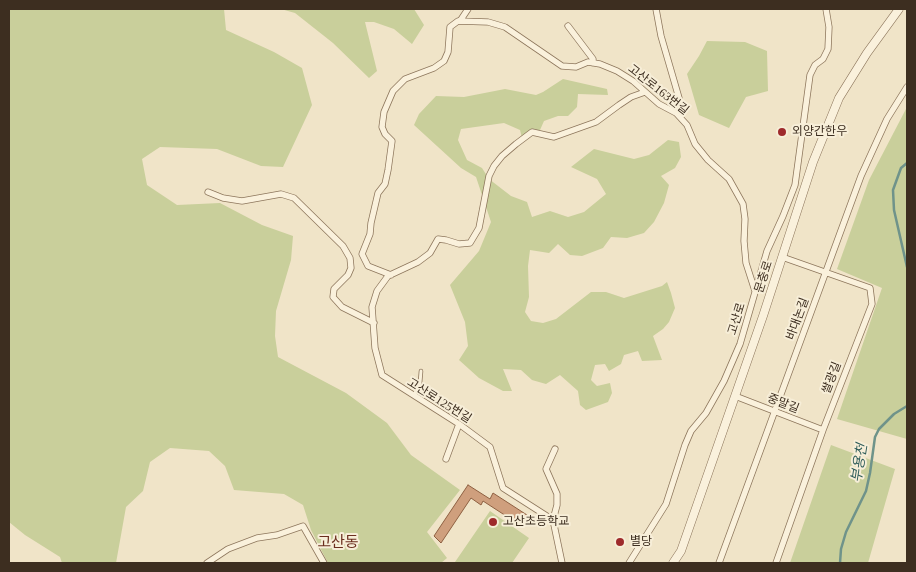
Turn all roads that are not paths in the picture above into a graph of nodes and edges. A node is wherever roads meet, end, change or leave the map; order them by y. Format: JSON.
{"nodes":[{"id":1,"x":468,"y":9,"type":"edge"},
{"id":2,"x":656,"y":9,"type":"edge"},
{"id":3,"x":826,"y":9,"type":"edge"},
{"id":4,"x":899,"y":9,"type":"edge"},
{"id":5,"x":460,"y":21,"type":"junction"},
{"id":6,"x":568,"y":26,"type":"dead end"},
{"id":7,"x":593,"y":63,"type":"junction"},
{"id":8,"x":907,"y":87,"type":"edge"},
{"id":9,"x":645,"y":92,"type":"junction"},
{"id":10,"x":681,"y":118,"type":"junction"},
{"id":11,"x":208,"y":192,"type":"dead end"},
{"id":12,"x":782,"y":257,"type":"junction"},
{"id":13,"x":826,"y":272,"type":"junction"},
{"id":14,"x":391,"y":275,"type":"junction"},
{"id":15,"x":755,"y":291,"type":"junction"},
{"id":16,"x":374,"y":323,"type":"junction"},
{"id":17,"x":421,"y":371,"type":"dead end"},
{"id":18,"x":414,"y":395,"type":"junction"},
{"id":19,"x":735,"y":396,"type":"junction"},
{"id":20,"x":775,"y":411,"type":"junction"},
{"id":21,"x":458,"y":424,"type":"junction"},
{"id":22,"x":823,"y":430,"type":"junction"},
{"id":23,"x":555,"y":449,"type":"dead end"},
{"id":24,"x":446,"y":459,"type":"dead end"},
{"id":25,"x":553,"y":520,"type":"junction"},
{"id":26,"x":207,"y":563,"type":"edge"},
{"id":27,"x":324,"y":563,"type":"edge"},
{"id":28,"x":562,"y":563,"type":"edge"},
{"id":29,"x":629,"y":563,"type":"edge"},
{"id":30,"x":673,"y":563,"type":"edge"},
{"id":31,"x":719,"y":563,"type":"edge"},
{"id":32,"x":776,"y":563,"type":"edge"}],
"edges":[{"from":1,"to":5,"type":"street"},
{"from":2,"to":10,"type":"street"},
{"from":3,"to":15,"type":"street","name":"고산로"},
{"from":4,"to":12,"type":"street","name":"문충로"},
{"from":5,"to":7,"type":"street","name":"고산로163번길"},
{"from":5,"to":14,"type":"street"},
{"from":6,"to":7,"type":"street"},
{"from":7,"to":9,"type":"street","name":"고산로163번길"},
{"from":8,"to":13,"type":"street","name":"바대논길"},
{"from":9,"to":10,"type":"street","name":"고산로163번길"},
{"from":9,"to":14,"type":"street","name":"고산로125번길"},
{"from":10,"to":15,"type":"street","name":"고산로163번길"},
{"from":11,"to":16,"type":"street"},
{"from":12,"to":13,"type":"street","name":"쌀광길"},
{"from":12,"to":19,"type":"street","name":"문충로"},
{"from":13,"to":20,"type":"street","name":"바대논길"},
{"from":13,"to":22,"type":"street","name":"쌀광길"},
{"from":14,"to":16,"type":"street","name":"고산로125번길"},
{"from":15,"to":29,"type":"street","name":"고산로"},
{"from":16,"to":18,"type":"street","name":"고산로125번길"},
{"from":17,"to":18,"type":"lane"},
{"from":18,"to":21,"type":"street","name":"고산로125번길"},
{"from":19,"to":20,"type":"street","name":"중말길"},
{"from":19,"to":30,"type":"street","name":"문충로"},
{"from":20,"to":22,"type":"street","name":"중말길"},
{"from":20,"to":31,"type":"street","name":"바대논길"},
{"from":21,"to":24,"type":"street"},
{"from":21,"to":25,"type":"street","name":"고산로125번길"},
{"from":22,"to":32,"type":"street","name":"쌀광길"},
{"from":23,"to":25,"type":"street"},
{"from":25,"to":28,"type":"street"},
{"from":26,"to":27,"type":"street"}]}
